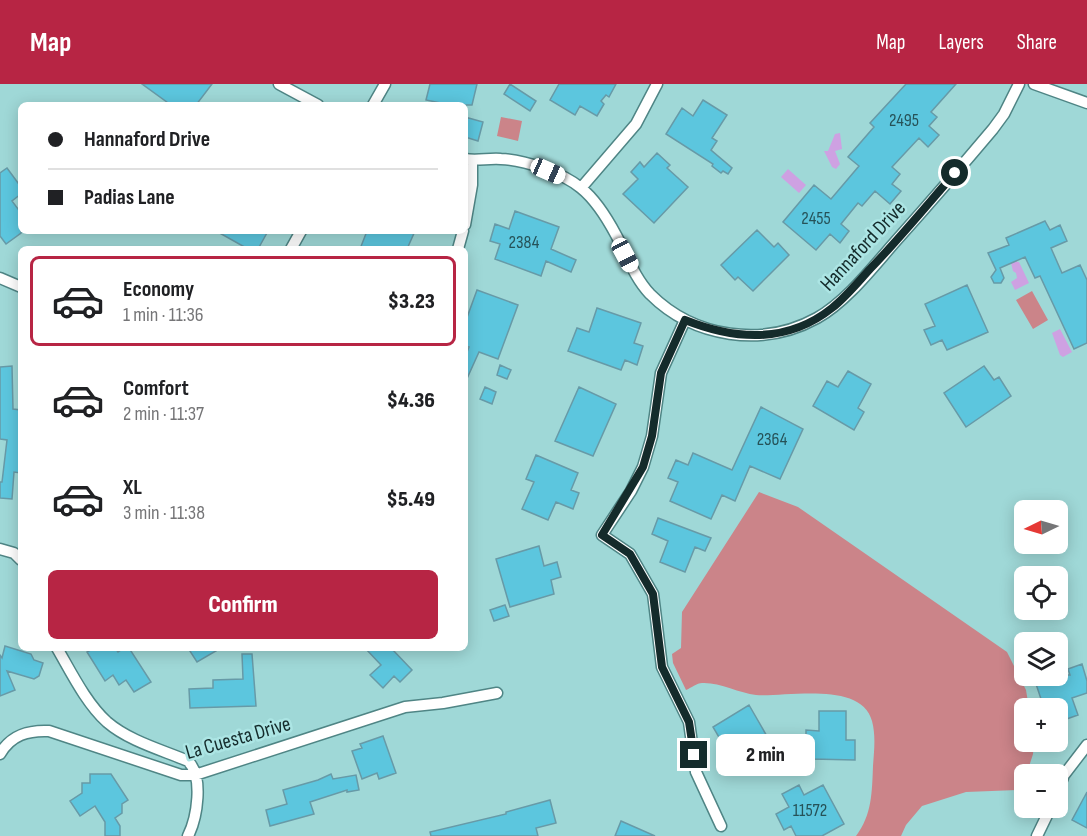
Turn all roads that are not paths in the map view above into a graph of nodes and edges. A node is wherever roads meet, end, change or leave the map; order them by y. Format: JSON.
{"nodes":[{"id":1,"x":279,"y":84,"type":"edge"},
{"id":2,"x":385,"y":84,"type":"edge"},
{"id":3,"x":657,"y":84,"type":"edge"},
{"id":4,"x":1019,"y":84,"type":"edge"},
{"id":5,"x":1034,"y":84,"type":"edge"},
{"id":6,"x":312,"y":102,"type":"edge"},
{"id":7,"x":375,"y":102,"type":"edge"},
{"id":8,"x":1087,"y":104,"type":"edge"},
{"id":9,"x":469,"y":160,"type":"edge"},
{"id":10,"x":581,"y":188,"type":"junction"},
{"id":11,"x":468,"y":208,"type":"edge"},
{"id":12,"x":0,"y":278,"type":"edge"},
{"id":13,"x":18,"y":287,"type":"edge"},
{"id":14,"x":685,"y":320,"type":"junction"},
{"id":15,"x":0,"y":549,"type":"edge"},
{"id":16,"x":18,"y":557,"type":"edge"},
{"id":17,"x":59,"y":651,"type":"edge"},
{"id":18,"x":497,"y":693,"type":"dead end"},
{"id":19,"x":1087,"y":745,"type":"edge"},
{"id":20,"x":0,"y":754,"type":"edge"},
{"id":21,"x":1068,"y":770,"type":"edge"},
{"id":22,"x":195,"y":775,"type":"junction"},
{"id":23,"x":1046,"y":818,"type":"edge"},
{"id":24,"x":721,"y":826,"type":"dead end"},
{"id":25,"x":188,"y":836,"type":"edge"},
{"id":26,"x":1037,"y":836,"type":"edge"}],
"edges":[{"from":1,"to":6,"type":"street"},
{"from":2,"to":7,"type":"street"},
{"from":3,"to":10,"type":"street"},
{"from":4,"to":14,"type":"street","name":"Hannaford Drive"},
{"from":5,"to":8,"type":"street"},
{"from":9,"to":10,"type":"street","name":"Hannaford Drive"},
{"from":9,"to":11,"type":"street"},
{"from":10,"to":14,"type":"street","name":"Hannaford Drive"},
{"from":12,"to":13,"type":"street"},
{"from":14,"to":24,"type":"street"},
{"from":15,"to":16,"type":"street"},
{"from":17,"to":22,"type":"street"},
{"from":18,"to":22,"type":"street","name":"La Cuesta Drive"},
{"from":19,"to":21,"type":"street"},
{"from":20,"to":22,"type":"street","name":"La Cuesta Drive"},
{"from":22,"to":25,"type":"street"},
{"from":23,"to":26,"type":"street"}]}
